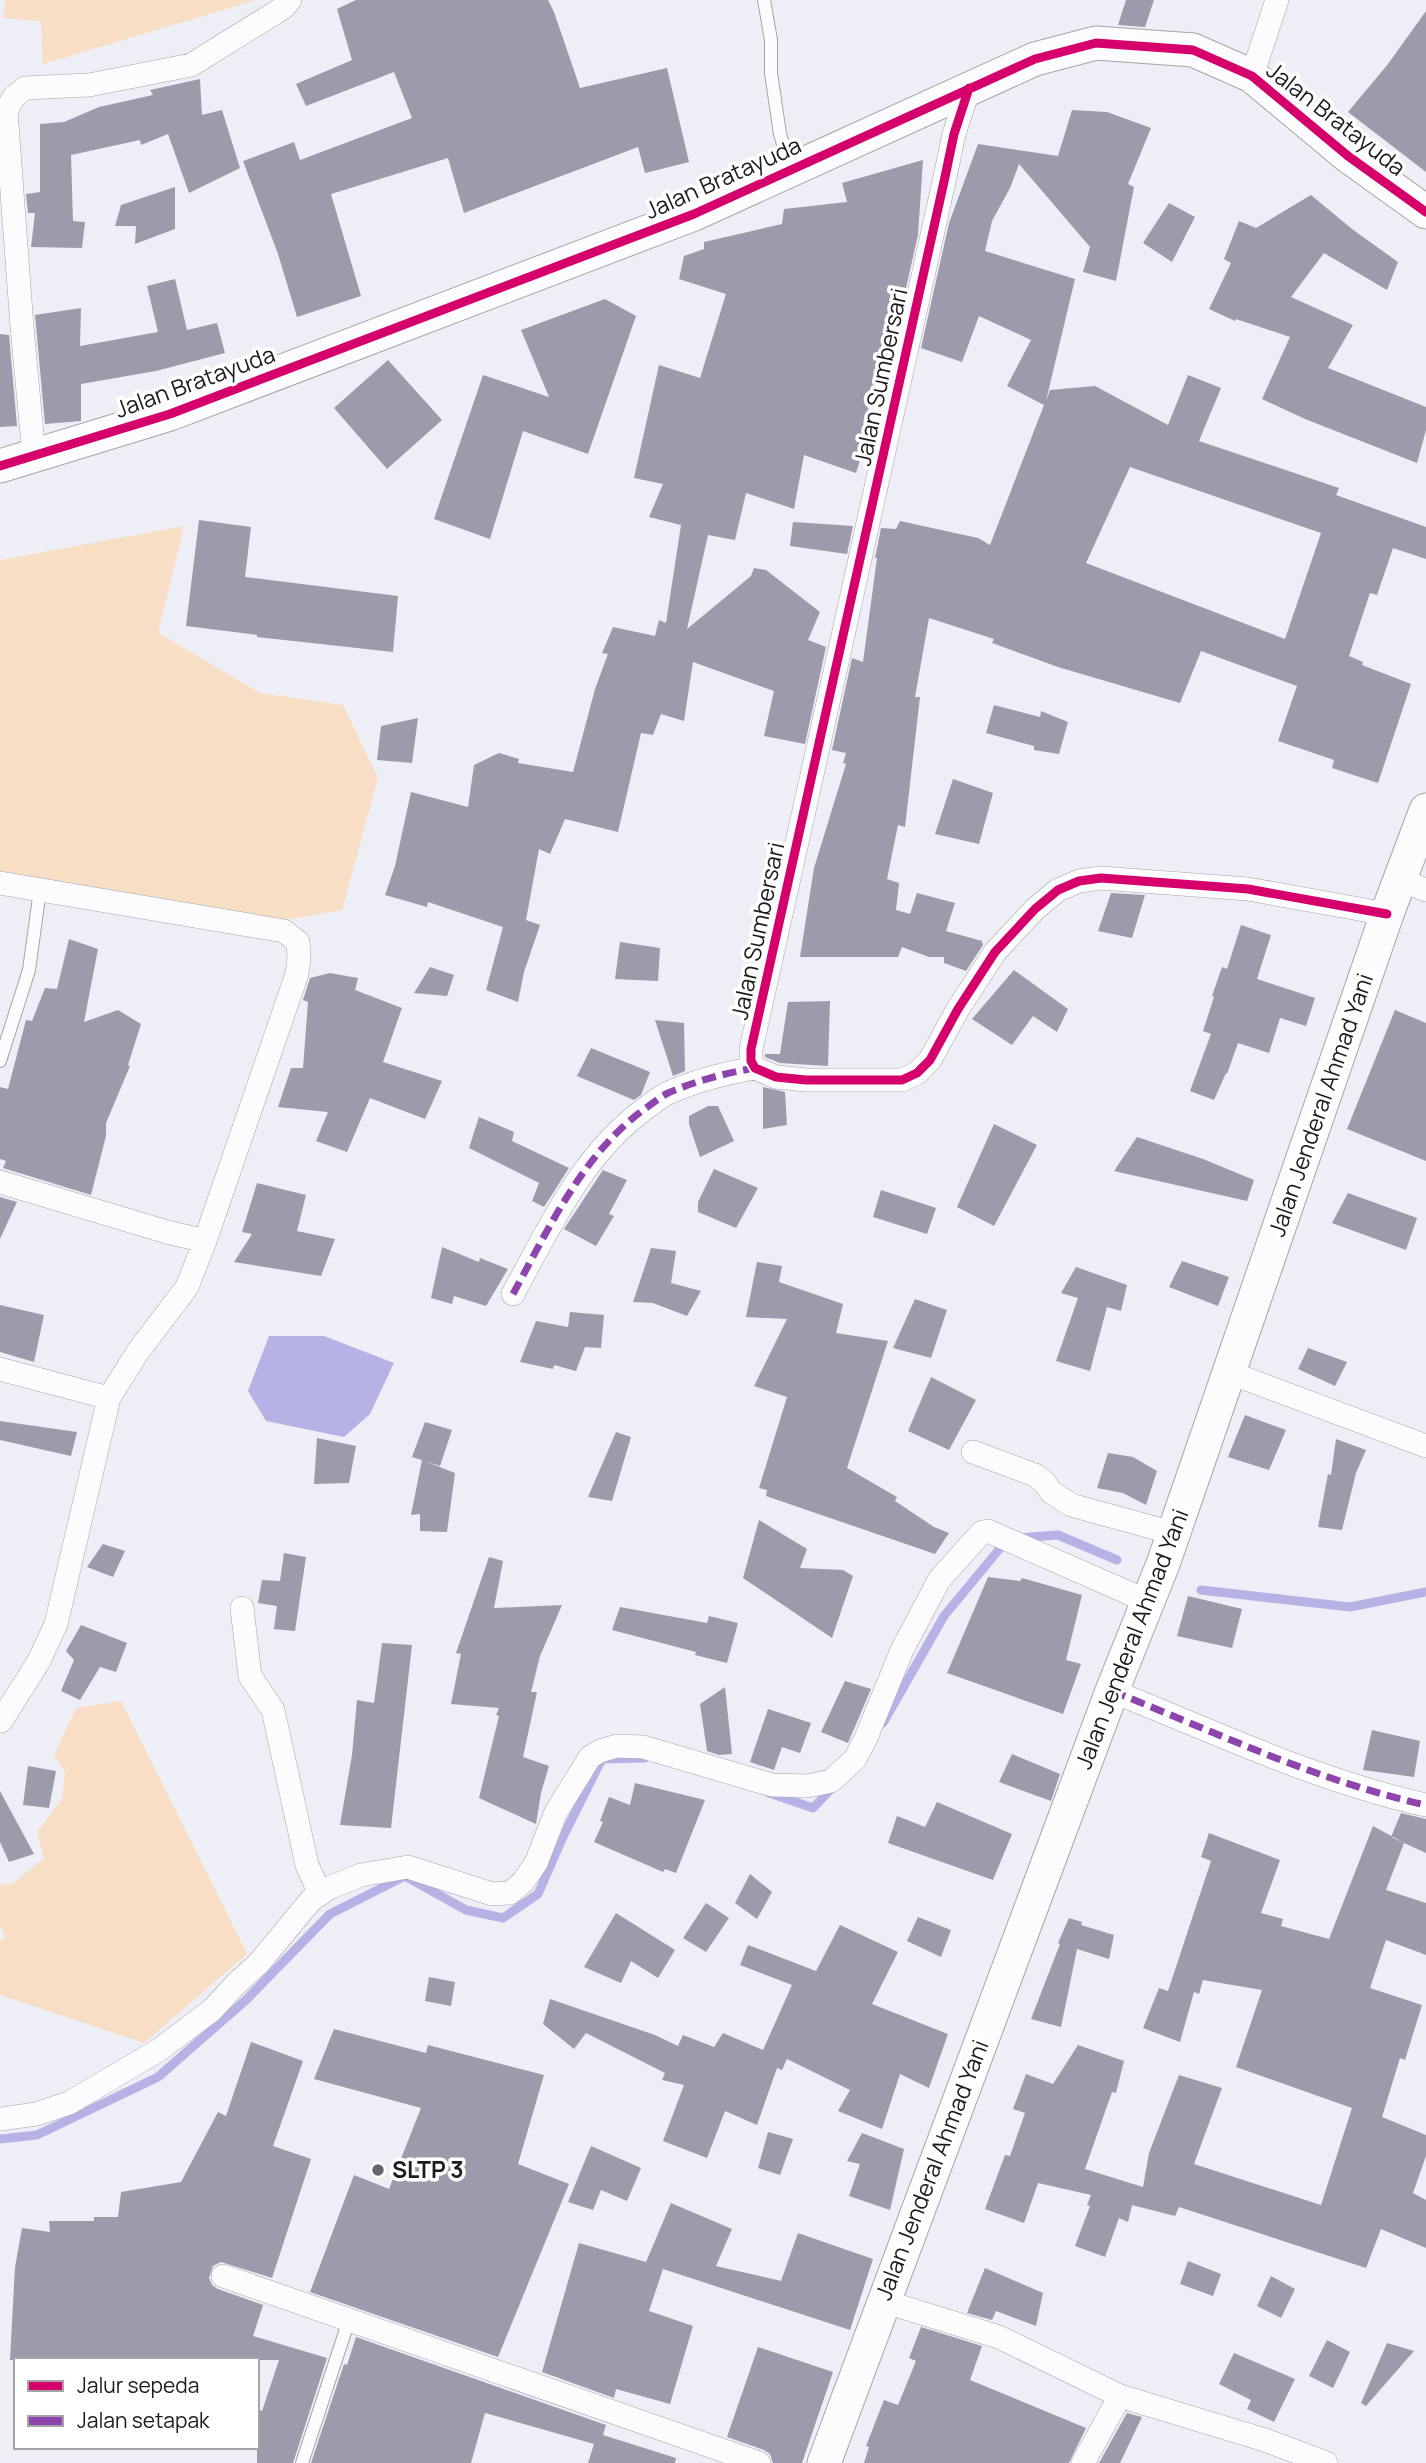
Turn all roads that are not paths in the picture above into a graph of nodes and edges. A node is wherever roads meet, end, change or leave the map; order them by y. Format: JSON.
{"nodes":[{"id":1,"x":290,"y":0,"type":"edge"},
{"id":2,"x":764,"y":0,"type":"edge"},
{"id":3,"x":1276,"y":0,"type":"edge"},
{"id":4,"x":1252,"y":76,"type":"junction"},
{"id":5,"x":969,"y":88,"type":"junction"},
{"id":6,"x":791,"y":170,"type":"junction"},
{"id":7,"x":1426,"y":212,"type":"edge"},
{"id":8,"x":34,"y":456,"type":"junction"},
{"id":9,"x":0,"y":466,"type":"edge"},
{"id":10,"x":1426,"y":810,"type":"edge"},
{"id":11,"x":0,"y":883,"type":"edge"},
{"id":12,"x":1413,"y":885,"type":"edge"},
{"id":13,"x":40,"y":890,"type":"junction"},
{"id":14,"x":1387,"y":914,"type":"junction"},
{"id":15,"x":0,"y":1061,"type":"edge"},
{"id":16,"x":755,"y":1068,"type":"junction"},
{"id":17,"x":0,"y":1182,"type":"edge"},
{"id":18,"x":205,"y":1241,"type":"junction"},
{"id":19,"x":513,"y":1294,"type":"dead end"},
{"id":20,"x":0,"y":1369,"type":"edge"},
{"id":21,"x":1228,"y":1373,"type":"junction"},
{"id":22,"x":109,"y":1398,"type":"junction"},
{"id":23,"x":1426,"y":1446,"type":"edge"},
{"id":24,"x":973,"y":1452,"type":"dead end"},
{"id":25,"x":1172,"y":1534,"type":"junction"},
{"id":26,"x":1149,"y":1598,"type":"junction"},
{"id":27,"x":242,"y":1608,"type":"dead end"},
{"id":28,"x":1112,"y":1691,"type":"junction"},
{"id":29,"x":1,"y":1721,"type":"edge"},
{"id":30,"x":1426,"y":1805,"type":"edge"},
{"id":31,"x":320,"y":1894,"type":"junction"},
{"id":32,"x":0,"y":2119,"type":"edge"},
{"id":33,"x":223,"y":2276,"type":"dead end"},
{"id":34,"x":883,"y":2301,"type":"junction"},
{"id":35,"x":349,"y":2320,"type":"junction"},
{"id":36,"x":1120,"y":2396,"type":"junction"},
{"id":37,"x":302,"y":2463,"type":"edge"},
{"id":38,"x":760,"y":2463,"type":"edge"},
{"id":39,"x":824,"y":2463,"type":"edge"},
{"id":40,"x":1083,"y":2463,"type":"edge"},
{"id":41,"x":1326,"y":2463,"type":"edge"}],
"edges":[{"from":1,"to":8,"type":"street"},
{"from":2,"to":6,"type":"lane"},
{"from":3,"to":4,"type":"street"},
{"from":4,"to":5,"type":"main road","name":"Jalan Bratayuda"},
{"from":4,"to":7,"type":"main road","name":"Jalan Bratayuda"},
{"from":5,"to":6,"type":"main road","name":"Jalan Bratayuda"},
{"from":5,"to":16,"type":"street","name":"Jalan Sumbersari"},
{"from":6,"to":8,"type":"main road","name":"Jalan Bratayuda"},
{"from":8,"to":9,"type":"main road","name":"Jalan Bratayuda"},
{"from":10,"to":12,"type":"main road","name":"Jalan Jenderal Ahmad Yani"},
{"from":11,"to":13,"type":"street"},
{"from":12,"to":14,"type":"main road","name":"Jalan Jenderal Ahmad Yani"},
{"from":13,"to":15,"type":"lane"},
{"from":13,"to":18,"type":"street"},
{"from":14,"to":16,"type":"street"},
{"from":14,"to":21,"type":"main road","name":"Jalan Jenderal Ahmad Yani"},
{"from":16,"to":19,"type":"street"},
{"from":17,"to":18,"type":"street"},
{"from":18,"to":22,"type":"street"},
{"from":20,"to":22,"type":"street"},
{"from":21,"to":23,"type":"street"},
{"from":21,"to":25,"type":"main road","name":"Jalan Jenderal Ahmad Yani"},
{"from":22,"to":29,"type":"street"},
{"from":24,"to":25,"type":"street"},
{"from":25,"to":26,"type":"main road","name":"Jalan Jenderal Ahmad Yani"},
{"from":26,"to":28,"type":"main road","name":"Jalan Jenderal Ahmad Yani"},
{"from":26,"to":31,"type":"street"},
{"from":27,"to":31,"type":"street"},
{"from":28,"to":30,"type":"street"},
{"from":28,"to":34,"type":"main road","name":"Jalan Jenderal Ahmad Yani"},
{"from":31,"to":32,"type":"street"},
{"from":33,"to":35,"type":"street"},
{"from":34,"to":36,"type":"street"},
{"from":34,"to":39,"type":"main road","name":"Jalan Jenderal Ahmad Yani"},
{"from":35,"to":37,"type":"lane"},
{"from":35,"to":38,"type":"street"},
{"from":36,"to":40,"type":"street"},
{"from":36,"to":41,"type":"street"}]}
